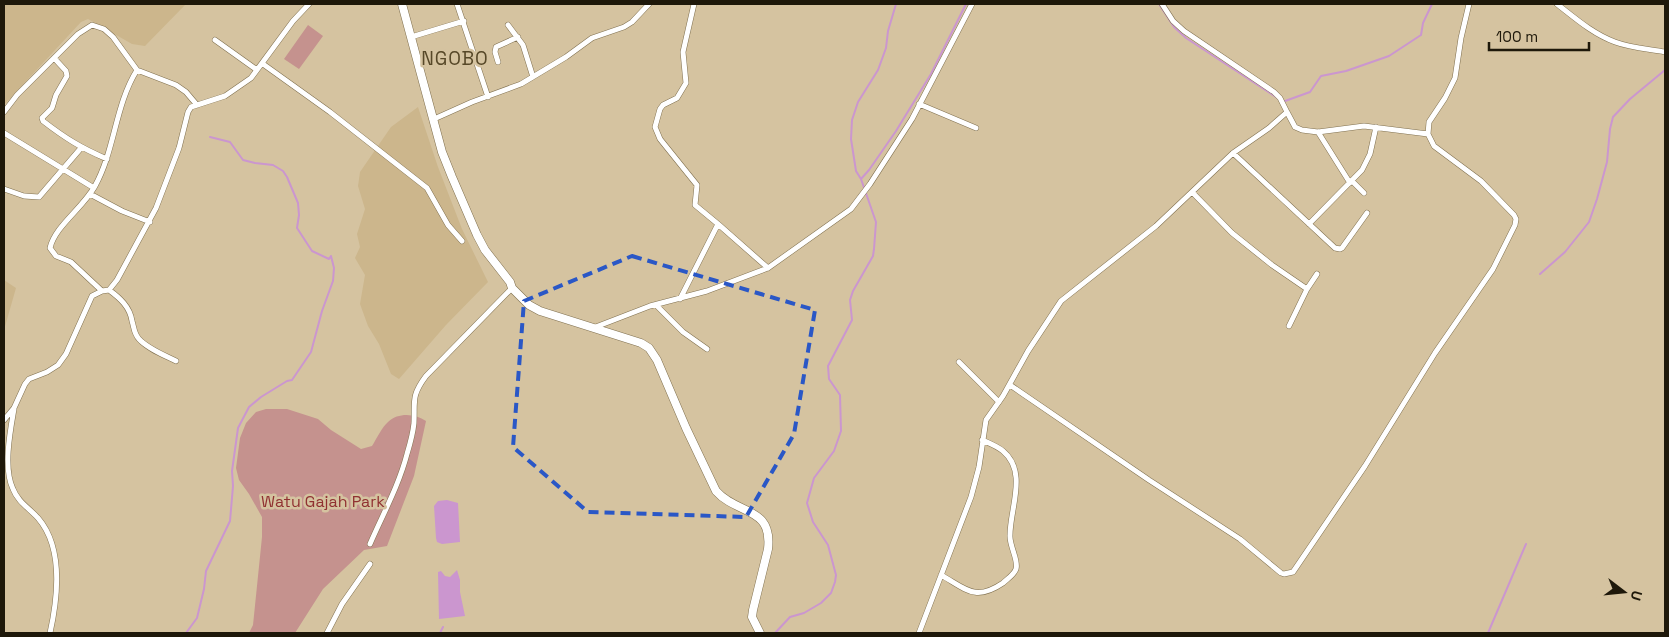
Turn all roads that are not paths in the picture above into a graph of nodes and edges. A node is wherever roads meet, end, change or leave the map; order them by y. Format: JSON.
{"nodes":[{"id":1,"x":309,"y":4,"type":"edge"},
{"id":2,"x":402,"y":4,"type":"edge"},
{"id":3,"x":458,"y":4,"type":"edge"},
{"id":4,"x":649,"y":4,"type":"edge"},
{"id":5,"x":694,"y":4,"type":"edge"},
{"id":6,"x":972,"y":4,"type":"edge"},
{"id":7,"x":1162,"y":4,"type":"edge"},
{"id":8,"x":1469,"y":4,"type":"edge"},
{"id":9,"x":1557,"y":4,"type":"edge"},
{"id":10,"x":464,"y":21,"type":"junction"},
{"id":11,"x":508,"y":25,"type":"dead end"},
{"id":12,"x":411,"y":37,"type":"junction"},
{"id":13,"x":518,"y":37,"type":"junction"},
{"id":14,"x":215,"y":40,"type":"dead end"},
{"id":15,"x":1665,"y":52,"type":"edge"},
{"id":16,"x":54,"y":58,"type":"junction"},
{"id":17,"x":498,"y":62,"type":"dead end"},
{"id":18,"x":263,"y":64,"type":"junction"},
{"id":19,"x":136,"y":70,"type":"junction"},
{"id":20,"x":258,"y":70,"type":"junction"},
{"id":21,"x":533,"y":77,"type":"junction"},
{"id":22,"x":488,"y":97,"type":"junction"},
{"id":23,"x":920,"y":104,"type":"junction"},
{"id":24,"x":197,"y":105,"type":"junction"},
{"id":25,"x":4,"y":112,"type":"edge"},
{"id":26,"x":1287,"y":112,"type":"junction"},
{"id":27,"x":434,"y":119,"type":"junction"},
{"id":28,"x":1376,"y":127,"type":"junction"},
{"id":29,"x":976,"y":128,"type":"dead end"},
{"id":30,"x":1318,"y":132,"type":"junction"},
{"id":31,"x":4,"y":133,"type":"edge"},
{"id":32,"x":1428,"y":134,"type":"junction"},
{"id":33,"x":81,"y":148,"type":"junction"},
{"id":34,"x":1233,"y":154,"type":"junction"},
{"id":35,"x":107,"y":159,"type":"junction"},
{"id":36,"x":63,"y":170,"type":"junction"},
{"id":37,"x":1351,"y":182,"type":"junction"},
{"id":38,"x":94,"y":188,"type":"junction"},
{"id":39,"x":4,"y":189,"type":"edge"},
{"id":40,"x":1192,"y":192,"type":"junction"},
{"id":41,"x":1364,"y":193,"type":"dead end"},
{"id":42,"x":90,"y":194,"type":"junction"},
{"id":43,"x":1367,"y":213,"type":"dead end"},
{"id":44,"x":150,"y":222,"type":"junction"},
{"id":45,"x":718,"y":224,"type":"junction"},
{"id":46,"x":1309,"y":224,"type":"junction"},
{"id":47,"x":462,"y":241,"type":"dead end"},
{"id":48,"x":768,"y":268,"type":"junction"},
{"id":49,"x":1317,"y":274,"type":"dead end"},
{"id":50,"x":512,"y":288,"type":"junction"},
{"id":51,"x":1307,"y":289,"type":"junction"},
{"id":52,"x":102,"y":290,"type":"junction"},
{"id":53,"x":109,"y":290,"type":"junction"},
{"id":54,"x":680,"y":299,"type":"junction"},
{"id":55,"x":656,"y":305,"type":"junction"},
{"id":56,"x":1289,"y":326,"type":"dead end"},
{"id":57,"x":592,"y":328,"type":"junction"},
{"id":58,"x":707,"y":349,"type":"dead end"},
{"id":59,"x":176,"y":361,"type":"dead end"},
{"id":60,"x":959,"y":362,"type":"dead end"},
{"id":61,"x":1010,"y":385,"type":"junction"},
{"id":62,"x":999,"y":402,"type":"junction"},
{"id":63,"x":14,"y":408,"type":"junction"},
{"id":64,"x":4,"y":420,"type":"edge"},
{"id":65,"x":982,"y":440,"type":"junction"},
{"id":66,"x":370,"y":544,"type":"dead end"},
{"id":67,"x":370,"y":564,"type":"dead end"},
{"id":68,"x":941,"y":575,"type":"junction"},
{"id":69,"x":50,"y":633,"type":"edge"},
{"id":70,"x":327,"y":633,"type":"edge"},
{"id":71,"x":760,"y":633,"type":"edge"},
{"id":72,"x":919,"y":633,"type":"edge"}],
"edges":[{"from":1,"to":18,"type":"street"},
{"from":2,"to":12,"type":"main road"},
{"from":3,"to":10,"type":"street"},
{"from":4,"to":21,"type":"street"},
{"from":5,"to":45,"type":"street"},
{"from":6,"to":23,"type":"street"},
{"from":7,"to":26,"type":"street"},
{"from":8,"to":32,"type":"street"},
{"from":9,"to":15,"type":"street"},
{"from":10,"to":12,"type":"street"},
{"from":10,"to":22,"type":"street"},
{"from":11,"to":13,"type":"street"},
{"from":12,"to":27,"type":"main road"},
{"from":13,"to":17,"type":"street"},
{"from":13,"to":21,"type":"street"},
{"from":14,"to":20,"type":"street"},
{"from":16,"to":19,"type":"street"},
{"from":16,"to":25,"type":"street"},
{"from":16,"to":33,"type":"street"},
{"from":18,"to":20,"type":"street"},
{"from":18,"to":47,"type":"street"},
{"from":19,"to":24,"type":"street"},
{"from":19,"to":35,"type":"street"},
{"from":20,"to":24,"type":"street"},
{"from":21,"to":22,"type":"street"},
{"from":22,"to":27,"type":"street"},
{"from":23,"to":29,"type":"street"},
{"from":23,"to":48,"type":"street"},
{"from":24,"to":44,"type":"street"},
{"from":26,"to":30,"type":"street"},
{"from":26,"to":34,"type":"street"},
{"from":27,"to":50,"type":"main road"},
{"from":28,"to":30,"type":"street"},
{"from":28,"to":32,"type":"street"},
{"from":28,"to":37,"type":"street"},
{"from":30,"to":37,"type":"street"},
{"from":31,"to":36,"type":"street"},
{"from":32,"to":61,"type":"street"},
{"from":33,"to":35,"type":"street"},
{"from":33,"to":36,"type":"street"},
{"from":34,"to":40,"type":"street"},
{"from":34,"to":46,"type":"street"},
{"from":35,"to":38,"type":"street"},
{"from":36,"to":38,"type":"street"},
{"from":36,"to":39,"type":"street"},
{"from":37,"to":41,"type":"street"},
{"from":37,"to":46,"type":"street"},
{"from":38,"to":42,"type":"street"},
{"from":40,"to":51,"type":"street"},
{"from":40,"to":61,"type":"street"},
{"from":42,"to":44,"type":"street"},
{"from":42,"to":52,"type":"street"},
{"from":43,"to":46,"type":"street"},
{"from":44,"to":53,"type":"street"},
{"from":45,"to":48,"type":"street"},
{"from":45,"to":54,"type":"street"},
{"from":48,"to":54,"type":"street"},
{"from":49,"to":51,"type":"street"},
{"from":50,"to":57,"type":"main road"},
{"from":50,"to":66,"type":"street"},
{"from":51,"to":56,"type":"street"},
{"from":52,"to":53,"type":"street"},
{"from":52,"to":63,"type":"street"},
{"from":53,"to":59,"type":"street"},
{"from":54,"to":55,"type":"street"},
{"from":55,"to":57,"type":"street"},
{"from":55,"to":58,"type":"street"},
{"from":57,"to":71,"type":"main road"},
{"from":60,"to":62,"type":"street"},
{"from":61,"to":62,"type":"street"},
{"from":62,"to":65,"type":"street"},
{"from":63,"to":64,"type":"street"},
{"from":63,"to":69,"type":"street"},
{"from":65,"to":68,"type":"street"},
{"from":65,"to":68,"type":"street"},
{"from":67,"to":70,"type":"street"},
{"from":68,"to":72,"type":"street"}]}
